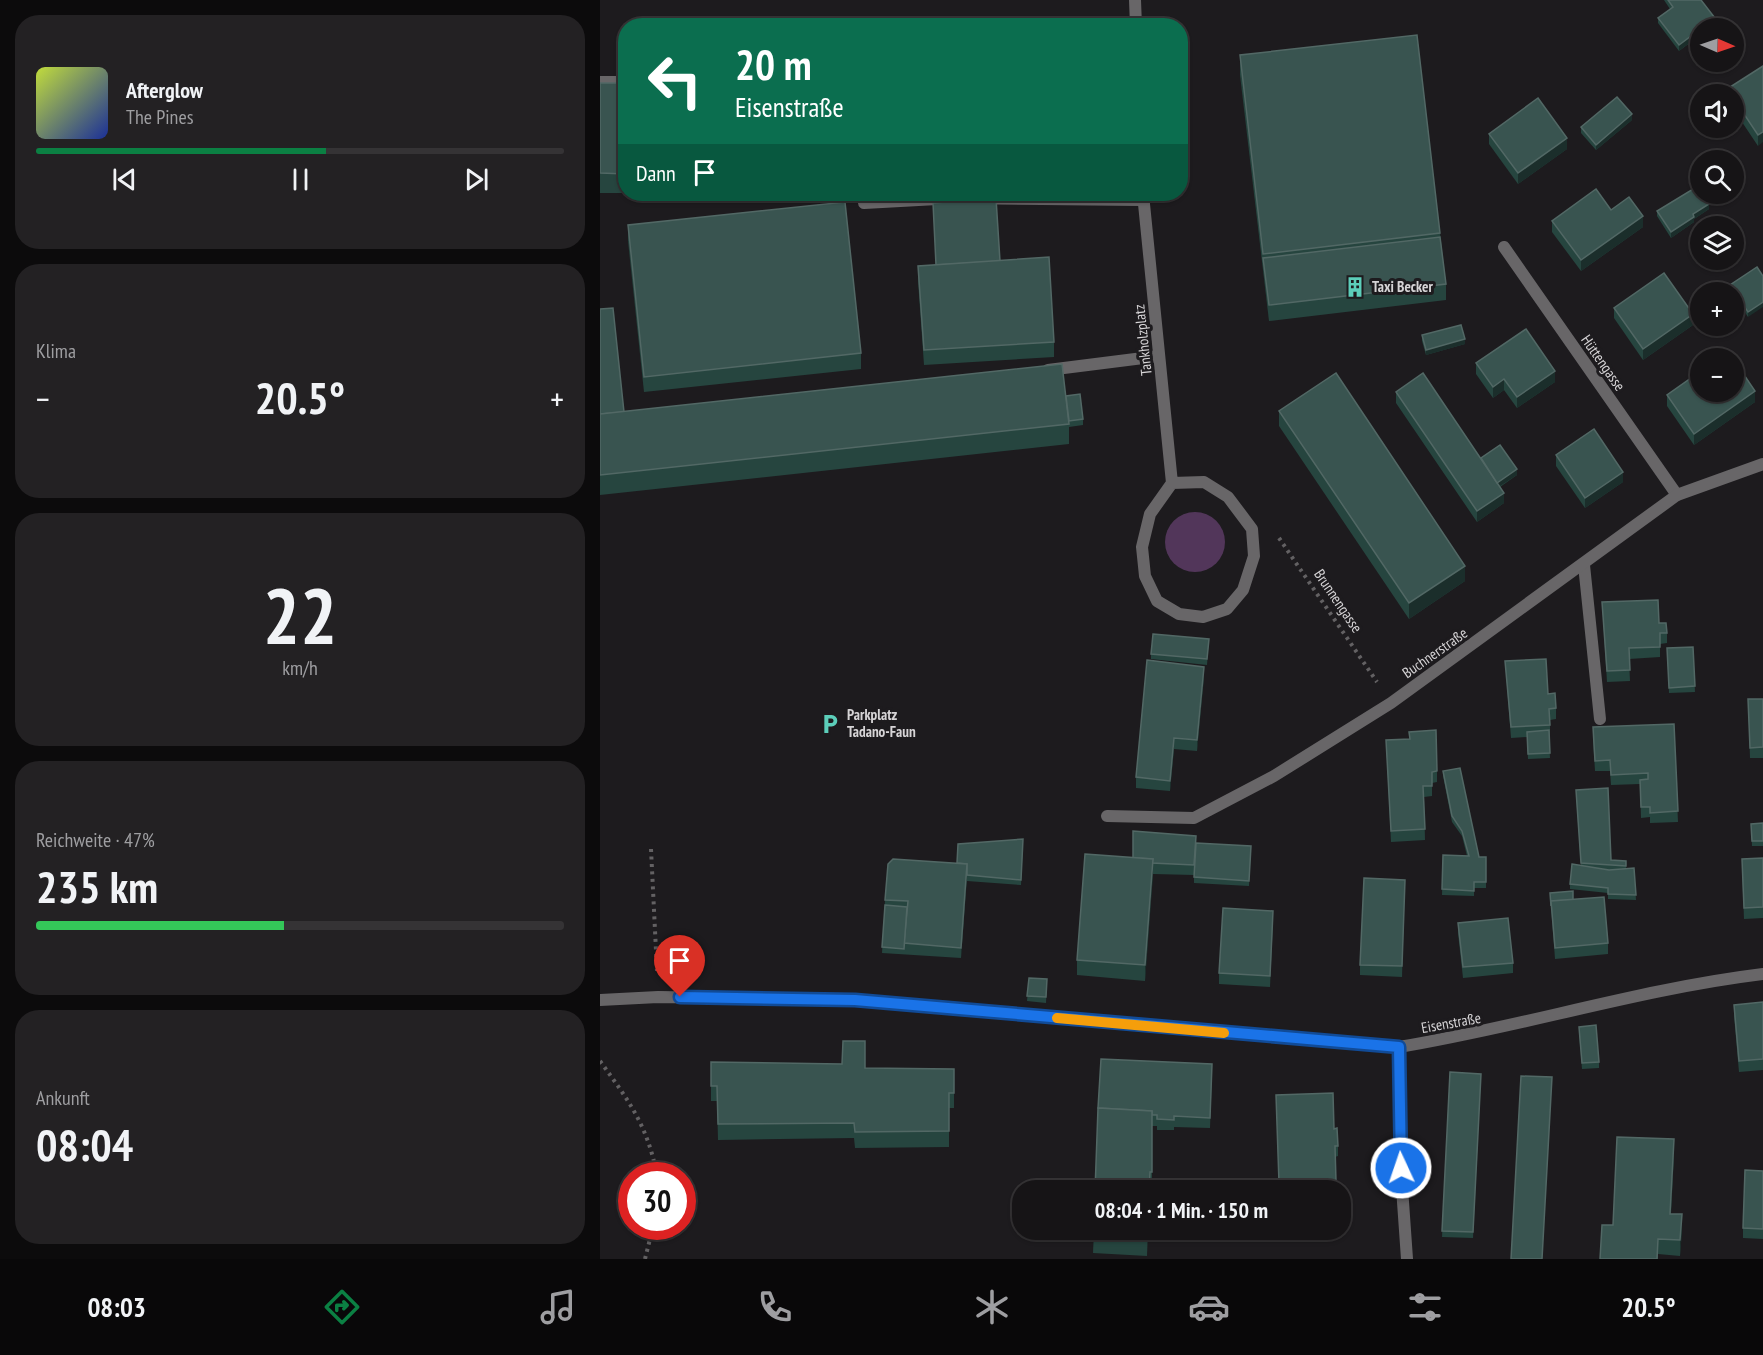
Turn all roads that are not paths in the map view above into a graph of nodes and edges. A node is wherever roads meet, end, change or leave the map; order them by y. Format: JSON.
{"nodes":[{"id":1,"x":1135,"y":0,"type":"edge"},
{"id":2,"x":1136,"y":18,"type":"edge"},
{"id":3,"x":600,"y":82,"type":"edge"},
{"id":4,"x":618,"y":82,"type":"edge"},
{"id":5,"x":889,"y":201,"type":"edge"},
{"id":6,"x":1143,"y":201,"type":"edge"},
{"id":7,"x":864,"y":203,"type":"dead end"},
{"id":8,"x":1504,"y":247,"type":"dead end"},
{"id":9,"x":1160,"y":356,"type":"junction"},
{"id":10,"x":1031,"y":372,"type":"edge"},
{"id":11,"x":1763,"y":464,"type":"edge"},
{"id":12,"x":1172,"y":483,"type":"junction"},
{"id":13,"x":1677,"y":495,"type":"junction"},
{"id":14,"x":1584,"y":565,"type":"junction"},
{"id":15,"x":1600,"y":719,"type":"dead end"},
{"id":16,"x":1107,"y":816,"type":"dead end"},
{"id":17,"x":1763,"y":974,"type":"edge"},
{"id":18,"x":600,"y":1000,"type":"edge"},
{"id":19,"x":1399,"y":1047,"type":"junction"},
{"id":20,"x":1407,"y":1259,"type":"edge"}],
"edges":[{"from":1,"to":2,"type":"street"},
{"from":3,"to":4,"type":"street"},
{"from":5,"to":7,"type":"street"},
{"from":6,"to":9,"type":"street","name":"Tankholzplatz"},
{"from":8,"to":13,"type":"street","name":"Hüttengasse"},
{"from":9,"to":10,"type":"street"},
{"from":9,"to":12,"type":"street","name":"Tankholzplatz"},
{"from":11,"to":13,"type":"street","name":"Buchnerstraße"},
{"from":12,"to":12,"type":"street"},
{"from":13,"to":14,"type":"street","name":"Buchnerstraße"},
{"from":14,"to":15,"type":"street"},
{"from":14,"to":16,"type":"street","name":"Buchnerstraße"},
{"from":17,"to":19,"type":"street","name":"Eisenstraße"},
{"from":18,"to":19,"type":"street","name":"Eisenstraße"},
{"from":19,"to":20,"type":"street"}]}
